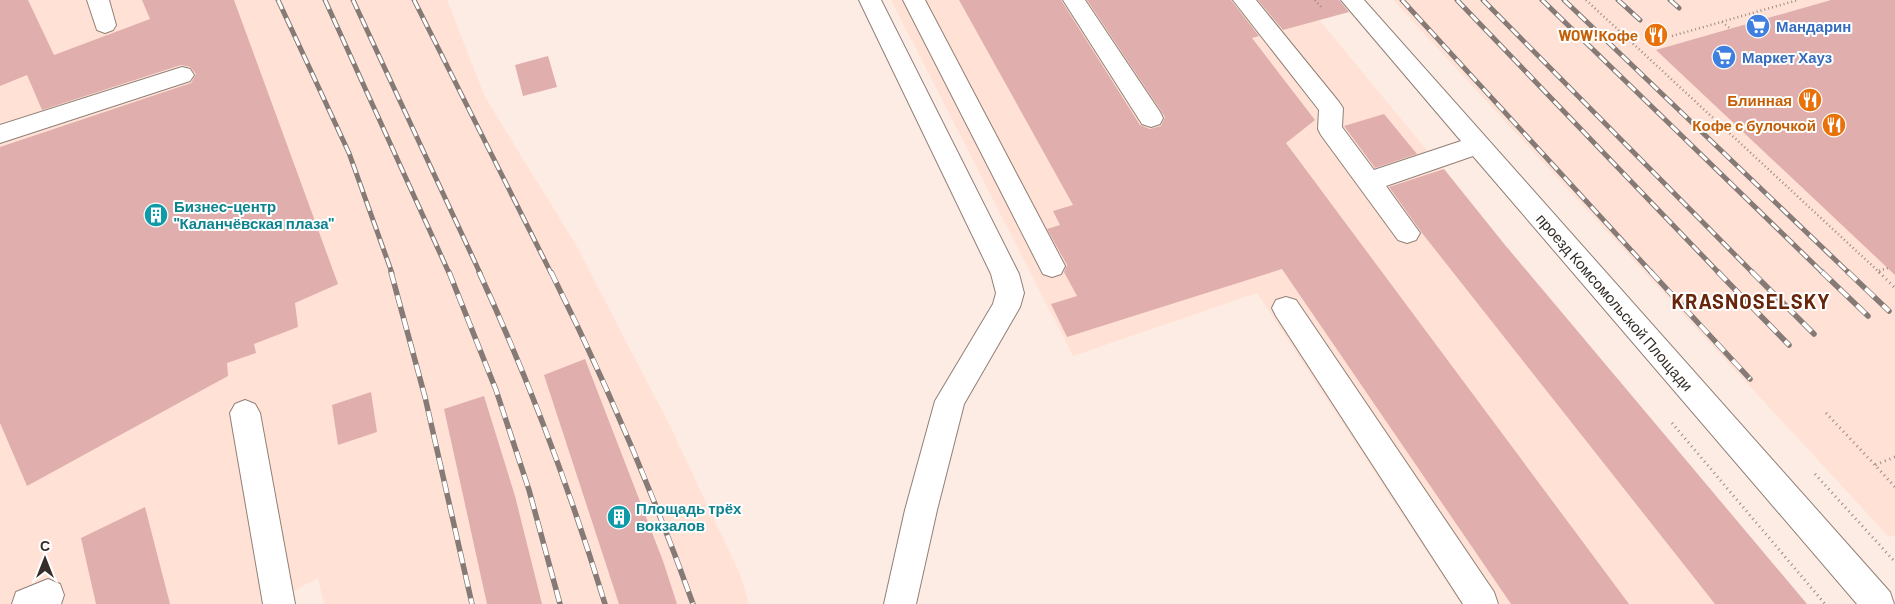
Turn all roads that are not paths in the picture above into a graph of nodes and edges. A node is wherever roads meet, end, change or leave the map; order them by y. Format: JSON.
{"nodes":[{"id":1,"x":98,"y":0,"type":"edge"},
{"id":2,"x":870,"y":0,"type":"edge"},
{"id":3,"x":914,"y":0,"type":"edge"},
{"id":4,"x":1074,"y":0,"type":"edge"},
{"id":5,"x":1244,"y":0,"type":"edge"},
{"id":6,"x":1352,"y":0,"type":"edge"},
{"id":7,"x":105,"y":26,"type":"dead end"},
{"id":8,"x":182,"y":75,"type":"dead end"},
{"id":9,"x":1151,"y":118,"type":"dead end"},
{"id":10,"x":0,"y":134,"type":"edge"},
{"id":11,"x":1478,"y":146,"type":"junction"},
{"id":12,"x":1368,"y":182,"type":"junction"},
{"id":13,"x":1407,"y":233,"type":"dead end"},
{"id":14,"x":1052,"y":266,"type":"dead end"},
{"id":15,"x":1286,"y":308,"type":"dead end"},
{"id":16,"x":245,"y":413,"type":"dead end"},
{"id":17,"x":280,"y":604,"type":"edge"},
{"id":18,"x":900,"y":604,"type":"edge"},
{"id":19,"x":1482,"y":604,"type":"edge"},
{"id":20,"x":1878,"y":604,"type":"edge"}],
"edges":[{"from":1,"to":7,"type":"street"},
{"from":2,"to":18,"type":"street"},
{"from":3,"to":14,"type":"street"},
{"from":4,"to":9,"type":"street"},
{"from":5,"to":12,"type":"street"},
{"from":6,"to":11,"type":"street","name":"проезд Комсомольской Площади"},
{"from":8,"to":10,"type":"street"},
{"from":11,"to":12,"type":"street"},
{"from":11,"to":20,"type":"street","name":"проезд Комсомольской Площади"},
{"from":12,"to":13,"type":"street"},
{"from":15,"to":19,"type":"street"},
{"from":16,"to":17,"type":"street"}]}
